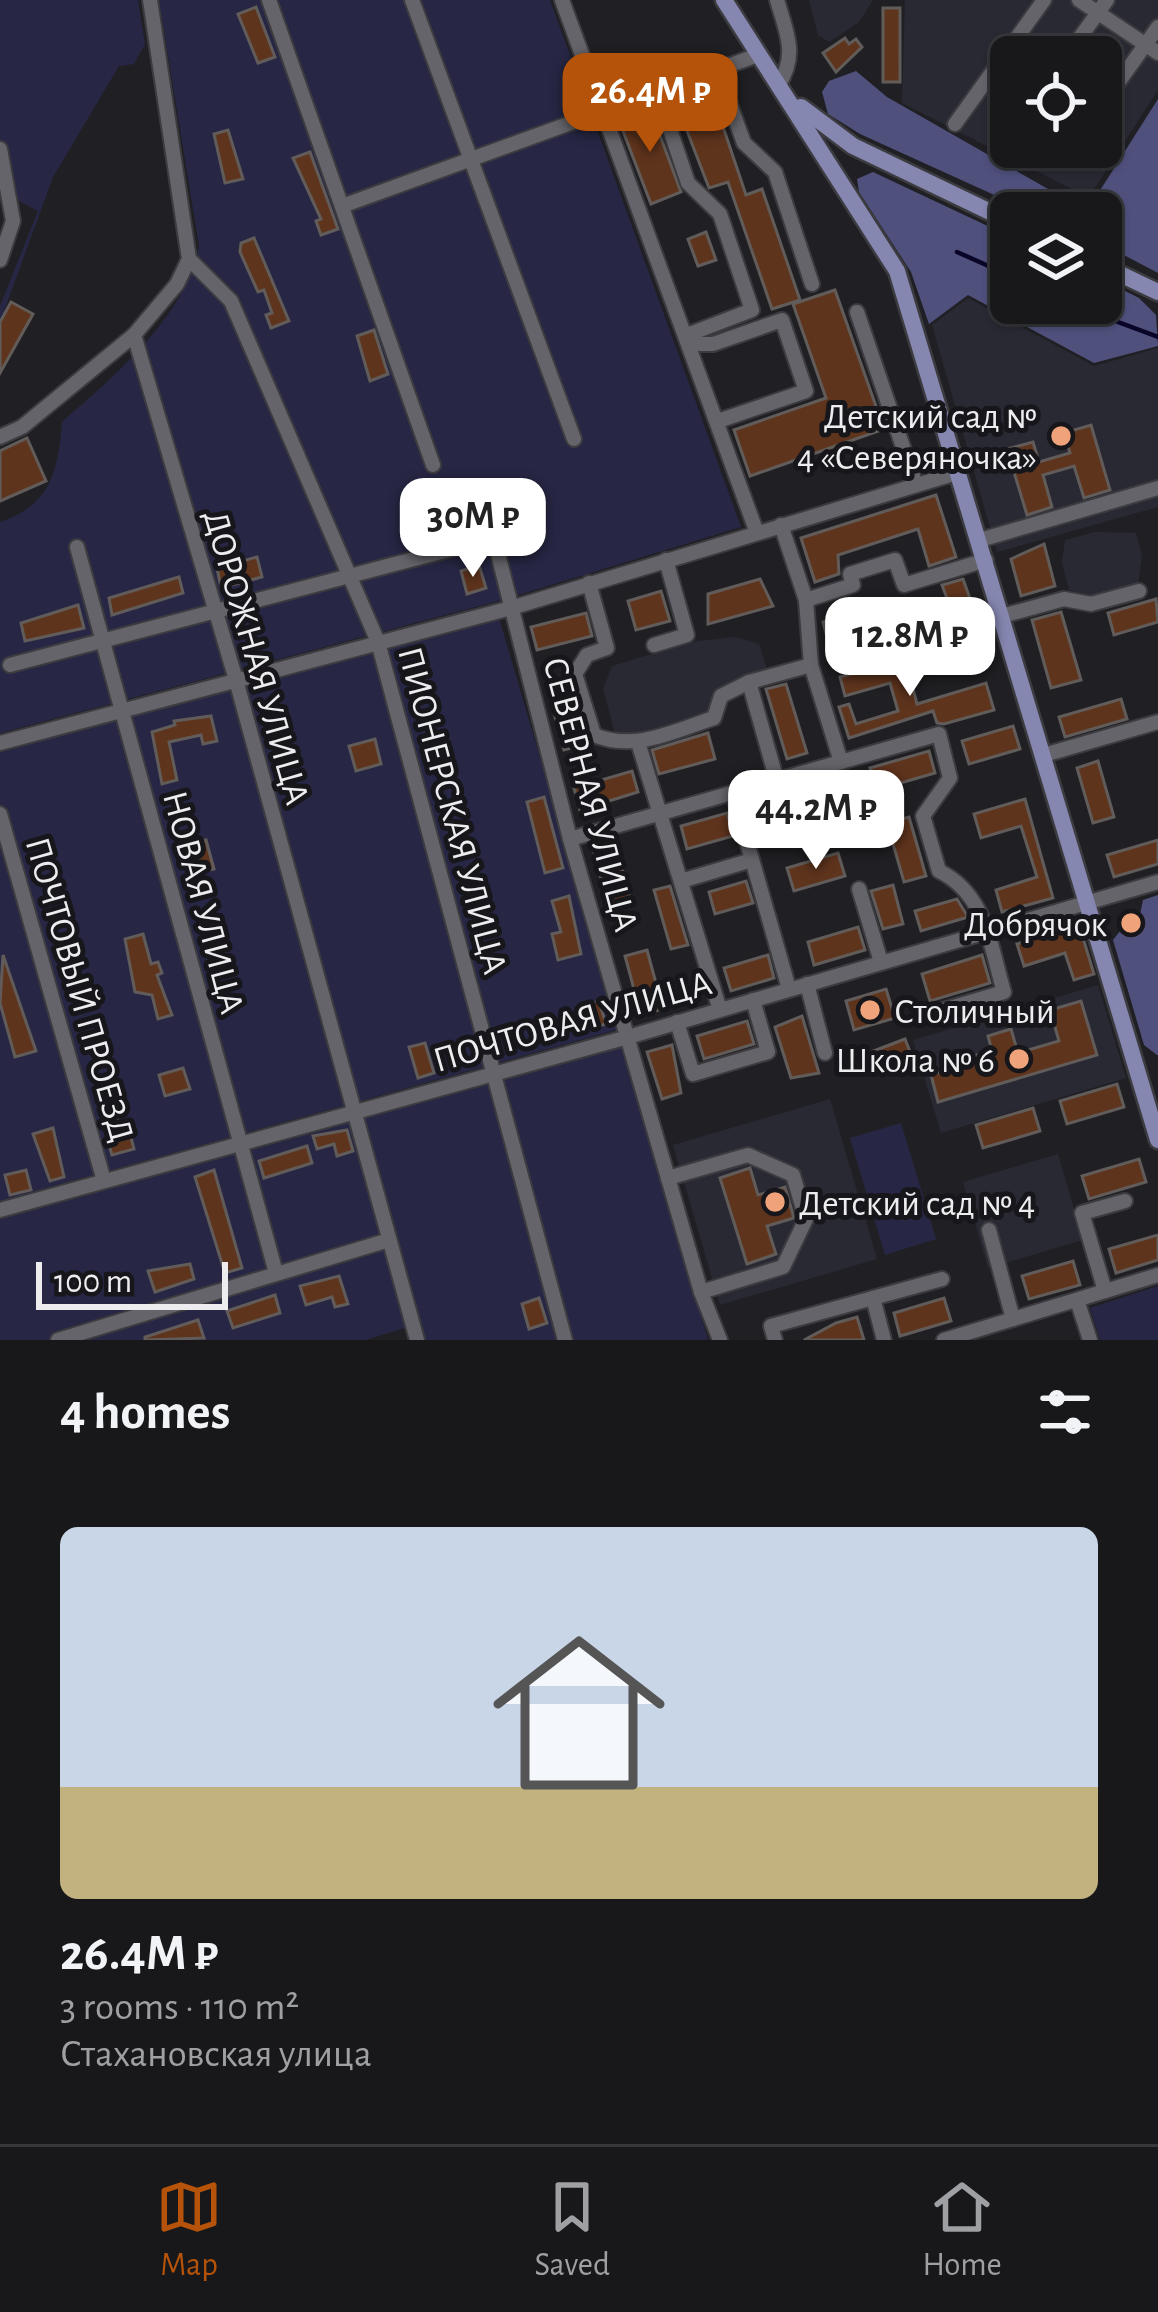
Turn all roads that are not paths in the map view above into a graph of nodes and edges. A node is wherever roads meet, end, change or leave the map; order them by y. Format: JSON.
{"nodes":[{"id":1,"x":149,"y":0,"type":"edge"},
{"id":2,"x":268,"y":0,"type":"edge"},
{"id":3,"x":412,"y":0,"type":"edge"},
{"id":4,"x":562,"y":0,"type":"edge"},
{"id":5,"x":724,"y":0,"type":"edge"},
{"id":6,"x":777,"y":0,"type":"edge"},
{"id":7,"x":1044,"y":0,"type":"edge"},
{"id":8,"x":1078,"y":0,"type":"edge"},
{"id":9,"x":1102,"y":7,"type":"edge"},
{"id":10,"x":1158,"y":27,"type":"edge"},
{"id":11,"x":1081,"y":36,"type":"edge"},
{"id":12,"x":1151,"y":50,"type":"edge"},
{"id":13,"x":758,"y":55,"type":"junction"},
{"id":14,"x":718,"y":69,"type":"junction"},
{"id":15,"x":1122,"y":80,"type":"edge"},
{"id":16,"x":778,"y":86,"type":"junction"},
{"id":17,"x":656,"y":91,"type":"junction"},
{"id":18,"x":604,"y":110,"type":"junction"},
{"id":19,"x":955,"y":124,"type":"dead end"},
{"id":20,"x":0,"y":149,"type":"edge"},
{"id":21,"x":470,"y":159,"type":"junction"},
{"id":22,"x":342,"y":206,"type":"junction"},
{"id":23,"x":990,"y":212,"type":"edge"},
{"id":24,"x":189,"y":259,"type":"junction"},
{"id":25,"x":0,"y":260,"type":"edge"},
{"id":26,"x":1122,"y":275,"type":"edge"},
{"id":27,"x":812,"y":284,"type":"dead end"},
{"id":28,"x":1158,"y":292,"type":"edge"},
{"id":29,"x":857,"y":313,"type":"dead end"},
{"id":30,"x":134,"y":335,"type":"junction"},
{"id":31,"x":688,"y":339,"type":"junction"},
{"id":32,"x":718,"y":422,"type":"junction"},
{"id":33,"x":0,"y":436,"type":"edge"},
{"id":34,"x":574,"y":440,"type":"dead end"},
{"id":35,"x":433,"y":465,"type":"dead end"},
{"id":36,"x":960,"y":472,"type":"junction"},
{"id":37,"x":916,"y":485,"type":"junction"},
{"id":38,"x":1158,"y":488,"type":"edge"},
{"id":39,"x":781,"y":525,"type":"junction"},
{"id":40,"x":757,"y":533,"type":"junction"},
{"id":41,"x":980,"y":540,"type":"junction"},
{"id":42,"x":77,"y":547,"type":"dead end"},
{"id":43,"x":666,"y":560,"type":"junction"},
{"id":44,"x":986,"y":560,"type":"junction"},
{"id":45,"x":349,"y":574,"type":"junction"},
{"id":46,"x":589,"y":583,"type":"junction"},
{"id":47,"x":1138,"y":591,"type":"dead end"},
{"id":48,"x":806,"y":600,"type":"junction"},
{"id":49,"x":511,"y":608,"type":"junction"},
{"id":50,"x":214,"y":610,"type":"junction"},
{"id":51,"x":1003,"y":616,"type":"junction"},
{"id":52,"x":106,"y":642,"type":"junction"},
{"id":53,"x":378,"y":642,"type":"junction"},
{"id":54,"x":654,"y":645,"type":"dead end"},
{"id":55,"x":10,"y":665,"type":"dead end"},
{"id":56,"x":811,"y":665,"type":"junction"},
{"id":57,"x":236,"y":680,"type":"junction"},
{"id":58,"x":749,"y":682,"type":"junction"},
{"id":59,"x":123,"y":713,"type":"junction"},
{"id":60,"x":1158,"y":722,"type":"edge"},
{"id":61,"x":0,"y":742,"type":"edge"},
{"id":62,"x":638,"y":742,"type":"junction"},
{"id":63,"x":1044,"y":755,"type":"junction"},
{"id":64,"x":841,"y":762,"type":"junction"},
{"id":65,"x":777,"y":781,"type":"junction"},
{"id":66,"x":733,"y":793,"type":"junction"},
{"id":67,"x":0,"y":814,"type":"edge"},
{"id":68,"x":660,"y":814,"type":"junction"},
{"id":69,"x":570,"y":839,"type":"junction"},
{"id":70,"x":752,"y":860,"type":"junction"},
{"id":71,"x":681,"y":881,"type":"junction"},
{"id":72,"x":1158,"y":882,"type":"edge"},
{"id":73,"x":859,"y":889,"type":"dead end"},
{"id":74,"x":1087,"y":902,"type":"junction"},
{"id":75,"x":986,"y":932,"type":"junction"},
{"id":76,"x":881,"y":962,"type":"junction"},
{"id":77,"x":807,"y":984,"type":"junction"},
{"id":78,"x":789,"y":989,"type":"junction"},
{"id":79,"x":753,"y":1000,"type":"junction"},
{"id":80,"x":720,"y":1010,"type":"junction"},
{"id":81,"x":940,"y":1011,"type":"dead end"},
{"id":82,"x":677,"y":1022,"type":"junction"},
{"id":83,"x":628,"y":1036,"type":"junction"},
{"id":84,"x":825,"y":1052,"type":"dead end"},
{"id":85,"x":495,"y":1073,"type":"junction"},
{"id":86,"x":354,"y":1113,"type":"junction"},
{"id":87,"x":1158,"y":1140,"type":"edge"},
{"id":88,"x":239,"y":1143,"type":"junction"},
{"id":89,"x":668,"y":1178,"type":"junction"},
{"id":90,"x":104,"y":1180,"type":"junction"},
{"id":91,"x":1125,"y":1201,"type":"dead end"},
{"id":92,"x":0,"y":1210,"type":"edge"},
{"id":93,"x":988,"y":1230,"type":"dead end"},
{"id":94,"x":389,"y":1240,"type":"junction"},
{"id":95,"x":276,"y":1273,"type":"junction"},
{"id":96,"x":1158,"y":1275,"type":"edge"},
{"id":97,"x":942,"y":1279,"type":"dead end"},
{"id":98,"x":701,"y":1292,"type":"junction"},
{"id":99,"x":1105,"y":1292,"type":"junction"},
{"id":100,"x":873,"y":1298,"type":"junction"},
{"id":101,"x":1077,"y":1300,"type":"junction"},
{"id":102,"x":1013,"y":1319,"type":"junction"},
{"id":103,"x":58,"y":1340,"type":"edge"},
{"id":104,"x":417,"y":1340,"type":"edge"},
{"id":105,"x":566,"y":1340,"type":"edge"},
{"id":106,"x":720,"y":1340,"type":"edge"},
{"id":107,"x":775,"y":1340,"type":"edge"},
{"id":108,"x":884,"y":1340,"type":"edge"},
{"id":109,"x":944,"y":1340,"type":"edge"},
{"id":110,"x":1090,"y":1340,"type":"edge"}],
"edges":[{"from":1,"to":24,"type":"street"},
{"from":2,"to":22,"type":"street"},
{"from":3,"to":21,"type":"street"},
{"from":4,"to":18,"type":"street"},
{"from":5,"to":13,"type":"main road"},
{"from":6,"to":16,"type":"street"},
{"from":7,"to":19,"type":"street"},
{"from":8,"to":9,"type":"street"},
{"from":9,"to":11,"type":"street"},
{"from":9,"to":12,"type":"street"},
{"from":10,"to":12,"type":"street"},
{"from":12,"to":15,"type":"street"},
{"from":13,"to":14,"type":"street"},
{"from":13,"to":16,"type":"main road"},
{"from":14,"to":17,"type":"street"},
{"from":14,"to":27,"type":"street"},
{"from":16,"to":23,"type":"main road"},
{"from":16,"to":36,"type":"main road"},
{"from":17,"to":18,"type":"street"},
{"from":17,"to":31,"type":"street"},
{"from":18,"to":21,"type":"street"},
{"from":18,"to":31,"type":"street"},
{"from":20,"to":25,"type":"street"},
{"from":21,"to":22,"type":"street"},
{"from":21,"to":34,"type":"street"},
{"from":22,"to":35,"type":"street"},
{"from":24,"to":30,"type":"street"},
{"from":24,"to":45,"type":"street","name":"ПИОНЕРСКАЯ УЛИЦА"},
{"from":26,"to":28,"type":"main road"},
{"from":29,"to":37,"type":"street"},
{"from":30,"to":33,"type":"street"},
{"from":30,"to":50,"type":"street","name":"ДОРОЖНАЯ УЛИЦА"},
{"from":31,"to":32,"type":"street"},
{"from":31,"to":32,"type":"street"},
{"from":32,"to":40,"type":"street"},
{"from":36,"to":37,"type":"street"},
{"from":36,"to":41,"type":"main road"},
{"from":37,"to":39,"type":"street"},
{"from":38,"to":41,"type":"street"},
{"from":39,"to":40,"type":"street"},
{"from":39,"to":48,"type":"street"},
{"from":40,"to":43,"type":"street"},
{"from":41,"to":44,"type":"main road"},
{"from":42,"to":52,"type":"street","name":"НОВАЯ УЛИЦА"},
{"from":43,"to":46,"type":"street"},
{"from":43,"to":54,"type":"street"},
{"from":44,"to":48,"type":"street"},
{"from":44,"to":51,"type":"main road"},
{"from":45,"to":49,"type":"street","name":"СЕВЕРНАЯ УЛИЦА"},
{"from":45,"to":50,"type":"street"},
{"from":45,"to":53,"type":"street","name":"ПИОНЕРСКАЯ УЛИЦА"},
{"from":46,"to":49,"type":"street"},
{"from":46,"to":62,"type":"street"},
{"from":47,"to":51,"type":"street"},
{"from":48,"to":56,"type":"street"},
{"from":49,"to":53,"type":"street"},
{"from":49,"to":69,"type":"street","name":"СЕВЕРНАЯ УЛИЦА"},
{"from":50,"to":52,"type":"street"},
{"from":50,"to":57,"type":"street","name":"ДОРОЖНАЯ УЛИЦА"},
{"from":51,"to":63,"type":"main road"},
{"from":52,"to":55,"type":"street"},
{"from":52,"to":59,"type":"street","name":"НОВАЯ УЛИЦА"},
{"from":53,"to":57,"type":"street"},
{"from":53,"to":85,"type":"street","name":"ПИОНЕРСКАЯ УЛИЦА"},
{"from":56,"to":58,"type":"street"},
{"from":56,"to":64,"type":"street"},
{"from":57,"to":59,"type":"street"},
{"from":57,"to":86,"type":"street","name":"ДОРОЖНАЯ УЛИЦА"},
{"from":58,"to":62,"type":"street"},
{"from":58,"to":65,"type":"street"},
{"from":59,"to":61,"type":"street"},
{"from":59,"to":88,"type":"street","name":"НОВАЯ УЛИЦА"},
{"from":60,"to":63,"type":"street"},
{"from":62,"to":68,"type":"street"},
{"from":63,"to":74,"type":"main road"},
{"from":64,"to":65,"type":"street"},
{"from":64,"to":75,"type":"street"},
{"from":65,"to":66,"type":"street"},
{"from":66,"to":68,"type":"street"},
{"from":66,"to":70,"type":"street"},
{"from":67,"to":90,"type":"street","name":"ПОЧТОВЫЙ ПРОЕЗД"},
{"from":68,"to":69,"type":"street"},
{"from":68,"to":71,"type":"street"},
{"from":69,"to":83,"type":"street","name":"СЕВЕРНАЯ УЛИЦА"},
{"from":70,"to":71,"type":"street"},
{"from":70,"to":78,"type":"street"},
{"from":71,"to":80,"type":"street"},
{"from":72,"to":74,"type":"street","name":"ПОЧТОВАЯ УЛИЦА"},
{"from":73,"to":76,"type":"street"},
{"from":74,"to":75,"type":"street","name":"ПОЧТОВАЯ УЛИЦА"},
{"from":74,"to":87,"type":"main road"},
{"from":75,"to":76,"type":"street","name":"ПОЧТОВАЯ УЛИЦА"},
{"from":75,"to":81,"type":"street"},
{"from":76,"to":77,"type":"street","name":"ПОЧТОВАЯ УЛИЦА"},
{"from":77,"to":78,"type":"street","name":"ПОЧТОВАЯ УЛИЦА"},
{"from":77,"to":84,"type":"street"},
{"from":78,"to":79,"type":"street","name":"ПОЧТОВАЯ УЛИЦА"},
{"from":79,"to":80,"type":"street","name":"ПОЧТОВАЯ УЛИЦА"},
{"from":79,"to":82,"type":"street"},
{"from":80,"to":82,"type":"street","name":"ПОЧТОВАЯ УЛИЦА"},
{"from":82,"to":83,"type":"street","name":"ПОЧТОВАЯ УЛИЦА"},
{"from":83,"to":85,"type":"street","name":"ПОЧТОВАЯ УЛИЦА"},
{"from":83,"to":89,"type":"street","name":"СЕВЕРНАЯ УЛИЦА"},
{"from":85,"to":86,"type":"street","name":"ПОЧТОВАЯ УЛИЦА"},
{"from":85,"to":105,"type":"street","name":"ПИОНЕРСКАЯ УЛИЦА"},
{"from":86,"to":88,"type":"street","name":"ПОЧТОВАЯ УЛИЦА"},
{"from":86,"to":94,"type":"street","name":"ДОРОЖНАЯ УЛИЦА"},
{"from":88,"to":90,"type":"street","name":"ПОЧТОВАЯ УЛИЦА"},
{"from":88,"to":95,"type":"street","name":"НОВАЯ УЛИЦА"},
{"from":89,"to":98,"type":"street","name":"СЕВЕРНАЯ УЛИЦА"},
{"from":89,"to":98,"type":"street"},
{"from":90,"to":92,"type":"street","name":"ПОЧТОВАЯ УЛИЦА"},
{"from":91,"to":99,"type":"street"},
{"from":93,"to":102,"type":"street"},
{"from":94,"to":95,"type":"street"},
{"from":94,"to":104,"type":"street","name":"ДОРОЖНАЯ УЛИЦА"},
{"from":95,"to":103,"type":"street"},
{"from":96,"to":99,"type":"street"},
{"from":97,"to":100,"type":"street"},
{"from":98,"to":106,"type":"street","name":"СЕВЕРНАЯ УЛИЦА"},
{"from":99,"to":101,"type":"street"},
{"from":100,"to":107,"type":"street"},
{"from":100,"to":108,"type":"street"},
{"from":101,"to":102,"type":"street"},
{"from":101,"to":110,"type":"street"},
{"from":102,"to":109,"type":"street"}]}
